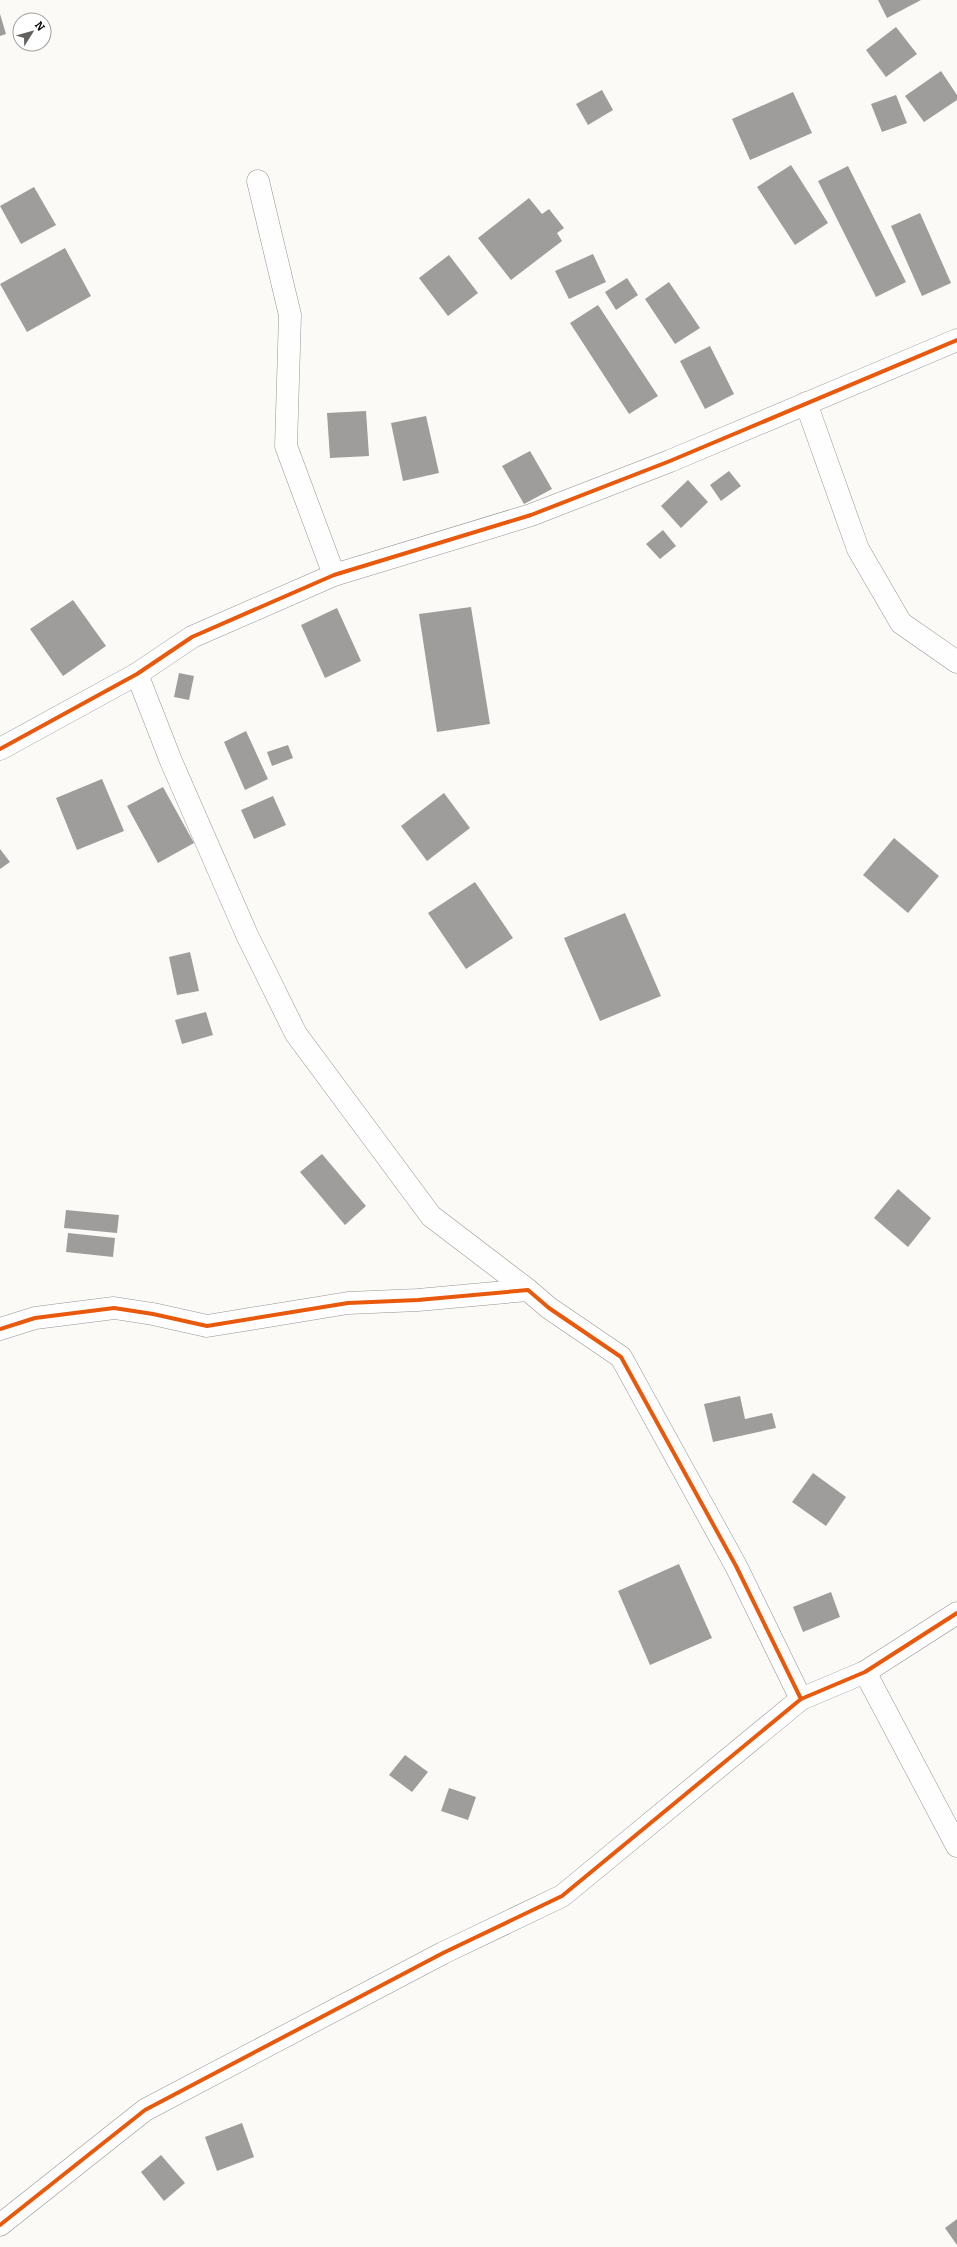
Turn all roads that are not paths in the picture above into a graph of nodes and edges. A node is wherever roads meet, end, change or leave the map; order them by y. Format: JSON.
{"nodes":[{"id":1,"x":258,"y":181,"type":"dead end"},
{"id":2,"x":957,"y":340,"type":"edge"},
{"id":3,"x":806,"y":403,"type":"junction"},
{"id":4,"x":334,"y":575,"type":"junction"},
{"id":5,"x":957,"y":662,"type":"edge"},
{"id":6,"x":136,"y":674,"type":"junction"},
{"id":7,"x":0,"y":749,"type":"edge"},
{"id":8,"x":528,"y":1290,"type":"junction"},
{"id":9,"x":0,"y":1329,"type":"edge"},
{"id":10,"x":957,"y":1613,"type":"edge"},
{"id":11,"x":865,"y":1672,"type":"junction"},
{"id":12,"x":801,"y":1699,"type":"junction"},
{"id":13,"x":957,"y":1846,"type":"edge"},
{"id":14,"x":0,"y":2225,"type":"edge"}],
"edges":[{"from":1,"to":4,"type":"street"},
{"from":2,"to":3,"type":"street"},
{"from":3,"to":4,"type":"street"},
{"from":3,"to":5,"type":"street"},
{"from":4,"to":6,"type":"street"},
{"from":6,"to":7,"type":"street"},
{"from":6,"to":8,"type":"street"},
{"from":8,"to":9,"type":"street"},
{"from":8,"to":12,"type":"street"},
{"from":10,"to":11,"type":"street"},
{"from":11,"to":12,"type":"street"},
{"from":11,"to":13,"type":"street"},
{"from":12,"to":14,"type":"street"}]}
